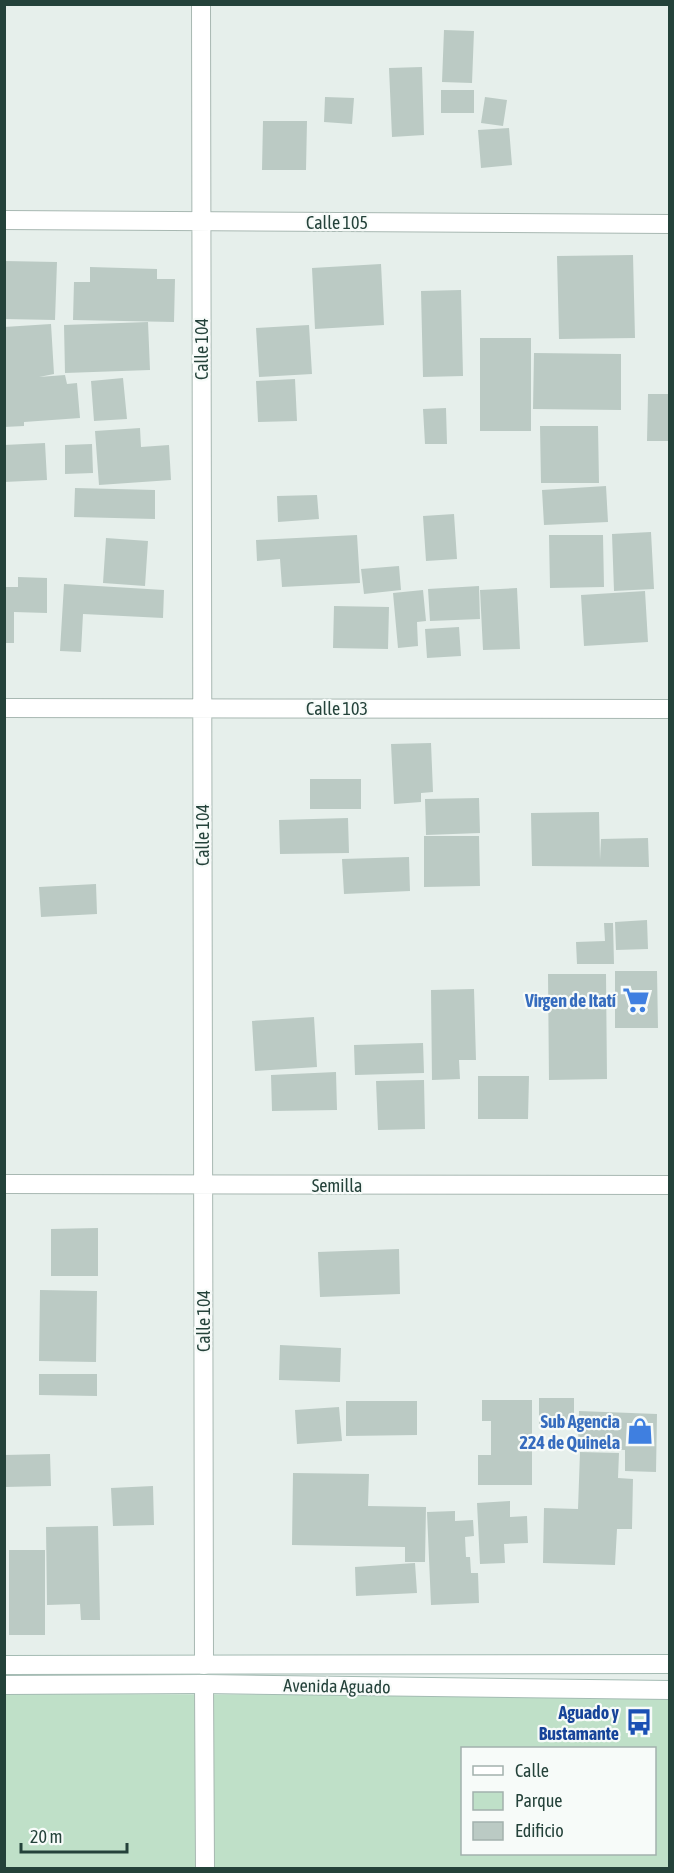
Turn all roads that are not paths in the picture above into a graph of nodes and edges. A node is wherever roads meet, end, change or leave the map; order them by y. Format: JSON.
{"nodes":[{"id":1,"x":201,"y":4,"type":"edge"},
{"id":2,"x":4,"y":220,"type":"edge"},
{"id":3,"x":201,"y":221,"type":"junction"},
{"id":4,"x":669,"y":224,"type":"edge"},
{"id":5,"x":4,"y":708,"type":"edge"},
{"id":6,"x":202,"y":708,"type":"junction"},
{"id":7,"x":669,"y":709,"type":"edge"},
{"id":8,"x":4,"y":1184,"type":"edge"},
{"id":9,"x":203,"y":1185,"type":"junction"},
{"id":10,"x":669,"y":1185,"type":"edge"},
{"id":11,"x":669,"y":1664,"type":"edge"},
{"id":12,"x":4,"y":1665,"type":"edge"},
{"id":13,"x":204,"y":1665,"type":"junction"},
{"id":14,"x":204,"y":1684,"type":"junction"},
{"id":15,"x":4,"y":1685,"type":"edge"},
{"id":16,"x":669,"y":1690,"type":"edge"},
{"id":17,"x":205,"y":1869,"type":"edge"}],
"edges":[{"from":1,"to":3,"type":"street","name":"Calle 104"},
{"from":2,"to":3,"type":"street","name":"Calle 105"},
{"from":3,"to":4,"type":"street","name":"Calle 105"},
{"from":3,"to":6,"type":"street","name":"Calle 104"},
{"from":5,"to":6,"type":"street","name":"Calle 103"},
{"from":6,"to":7,"type":"street","name":"Calle 103"},
{"from":6,"to":9,"type":"street","name":"Calle 104"},
{"from":8,"to":9,"type":"street","name":"Semilla"},
{"from":9,"to":10,"type":"street","name":"Semilla"},
{"from":9,"to":13,"type":"street","name":"Calle 104"},
{"from":11,"to":13,"type":"street","name":"Avenida Aguado"},
{"from":12,"to":13,"type":"street","name":"Avenida Aguado"},
{"from":14,"to":15,"type":"street","name":"Avenida Aguado"},
{"from":14,"to":16,"type":"street","name":"Avenida Aguado"},
{"from":14,"to":17,"type":"street"}]}
